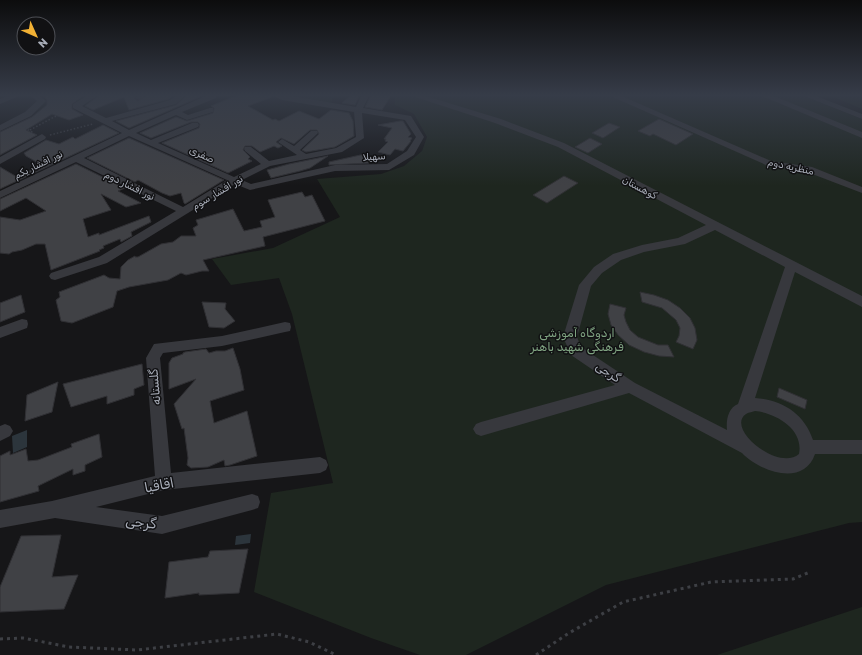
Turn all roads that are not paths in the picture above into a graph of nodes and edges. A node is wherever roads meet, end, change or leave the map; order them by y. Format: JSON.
{"nodes":[{"id":1,"x":111,"y":125,"type":"edge"},
{"id":2,"x":148,"y":125,"type":"edge"},
{"id":3,"x":195,"y":125,"type":"dead end"},
{"id":4,"x":359,"y":125,"type":"edge"},
{"id":5,"x":412,"y":125,"type":"edge"},
{"id":6,"x":507,"y":125,"type":"edge"},
{"id":7,"x":680,"y":125,"type":"edge"},
{"id":8,"x":836,"y":125,"type":"edge"},
{"id":9,"x":129,"y":133,"type":"junction"},
{"id":10,"x":314,"y":133,"type":"dead end"},
{"id":11,"x":862,"y":135,"type":"edge"},
{"id":12,"x":42,"y":137,"type":"road end"},
{"id":13,"x":282,"y":142,"type":"dead end"},
{"id":14,"x":150,"y":143,"type":"junction"},
{"id":15,"x":248,"y":148,"type":"dead end"},
{"id":16,"x":294,"y":150,"type":"junction"},
{"id":17,"x":305,"y":157,"type":"junction"},
{"id":18,"x":76,"y":158,"type":"junction"},
{"id":19,"x":0,"y":161,"type":"edge"},
{"id":20,"x":267,"y":164,"type":"junction"},
{"id":21,"x":233,"y":181,"type":"junction"},
{"id":22,"x":862,"y":190,"type":"edge"},
{"id":23,"x":0,"y":195,"type":"edge"},
{"id":24,"x":184,"y":212,"type":"junction"},
{"id":25,"x":714,"y":226,"type":"junction"},
{"id":26,"x":791,"y":264,"type":"junction"},
{"id":27,"x":55,"y":276,"type":"dead end"},
{"id":28,"x":862,"y":302,"type":"edge"},
{"id":29,"x":22,"y":324,"type":"dead end"},
{"id":30,"x":285,"y":327,"type":"dead end"},
{"id":31,"x":0,"y":333,"type":"edge"},
{"id":32,"x":630,"y":387,"type":"junction"},
{"id":33,"x":745,"y":406,"type":"junction"},
{"id":34,"x":481,"y":429,"type":"dead end"},
{"id":35,"x":745,"y":447,"type":"junction"},
{"id":36,"x":809,"y":447,"type":"junction"},
{"id":37,"x":862,"y":447,"type":"edge"},
{"id":38,"x":320,"y":465,"type":"dead end"},
{"id":39,"x":164,"y":482,"type":"junction"},
{"id":40,"x":252,"y":502,"type":"dead end"},
{"id":41,"x":52,"y":510,"type":"junction"},
{"id":42,"x":0,"y":519,"type":"edge"}],
"edges":[{"from":1,"to":9,"type":"street","name":"صفری"},
{"from":2,"to":9,"type":"street","name":"نور افشار یکم"},
{"from":3,"to":14,"type":"street"},
{"from":4,"to":17,"type":"street","name":"نور افشار سوم"},
{"from":5,"to":21,"type":"street","name":"سهیلا"},
{"from":6,"to":25,"type":"street","name":"کوهستان"},
{"from":7,"to":22,"type":"street","name":"منظریه دوم"},
{"from":8,"to":11,"type":"street"},
{"from":9,"to":14,"type":"street","name":"صفری"},
{"from":9,"to":18,"type":"street","name":"نور افشار یکم"},
{"from":10,"to":16,"type":"street"},
{"from":12,"to":19,"type":"street"},
{"from":13,"to":16,"type":"street"},
{"from":14,"to":21,"type":"street","name":"صفری"},
{"from":15,"to":20,"type":"street"},
{"from":16,"to":17,"type":"street"},
{"from":17,"to":20,"type":"street","name":"نور افشار سوم"},
{"from":18,"to":23,"type":"street","name":"نور افشار یکم"},
{"from":18,"to":24,"type":"street","name":"نور افشار دوم"},
{"from":20,"to":21,"type":"street","name":"نور افشار سوم"},
{"from":21,"to":24,"type":"street","name":"نور افشار سوم"},
{"from":24,"to":27,"type":"street","name":"نور افشار سوم"},
{"from":25,"to":26,"type":"street","name":"کوهستان"},
{"from":25,"to":32,"type":"street","name":"گرجی"},
{"from":26,"to":28,"type":"street","name":"کوهستان"},
{"from":26,"to":33,"type":"street"},
{"from":29,"to":31,"type":"street"},
{"from":30,"to":39,"type":"street","name":"گلستانه"},
{"from":32,"to":34,"type":"street","name":"گرجی"},
{"from":32,"to":35,"type":"street"},
{"from":33,"to":35,"type":"street"},
{"from":33,"to":36,"type":"street"},
{"from":35,"to":36,"type":"street"},
{"from":36,"to":37,"type":"street"},
{"from":38,"to":39,"type":"street","name":"اقاقیا"},
{"from":39,"to":41,"type":"street","name":"اقاقیا"},
{"from":40,"to":41,"type":"street","name":"گرجی"},
{"from":41,"to":42,"type":"street","name":"اقاقیا"}]}
